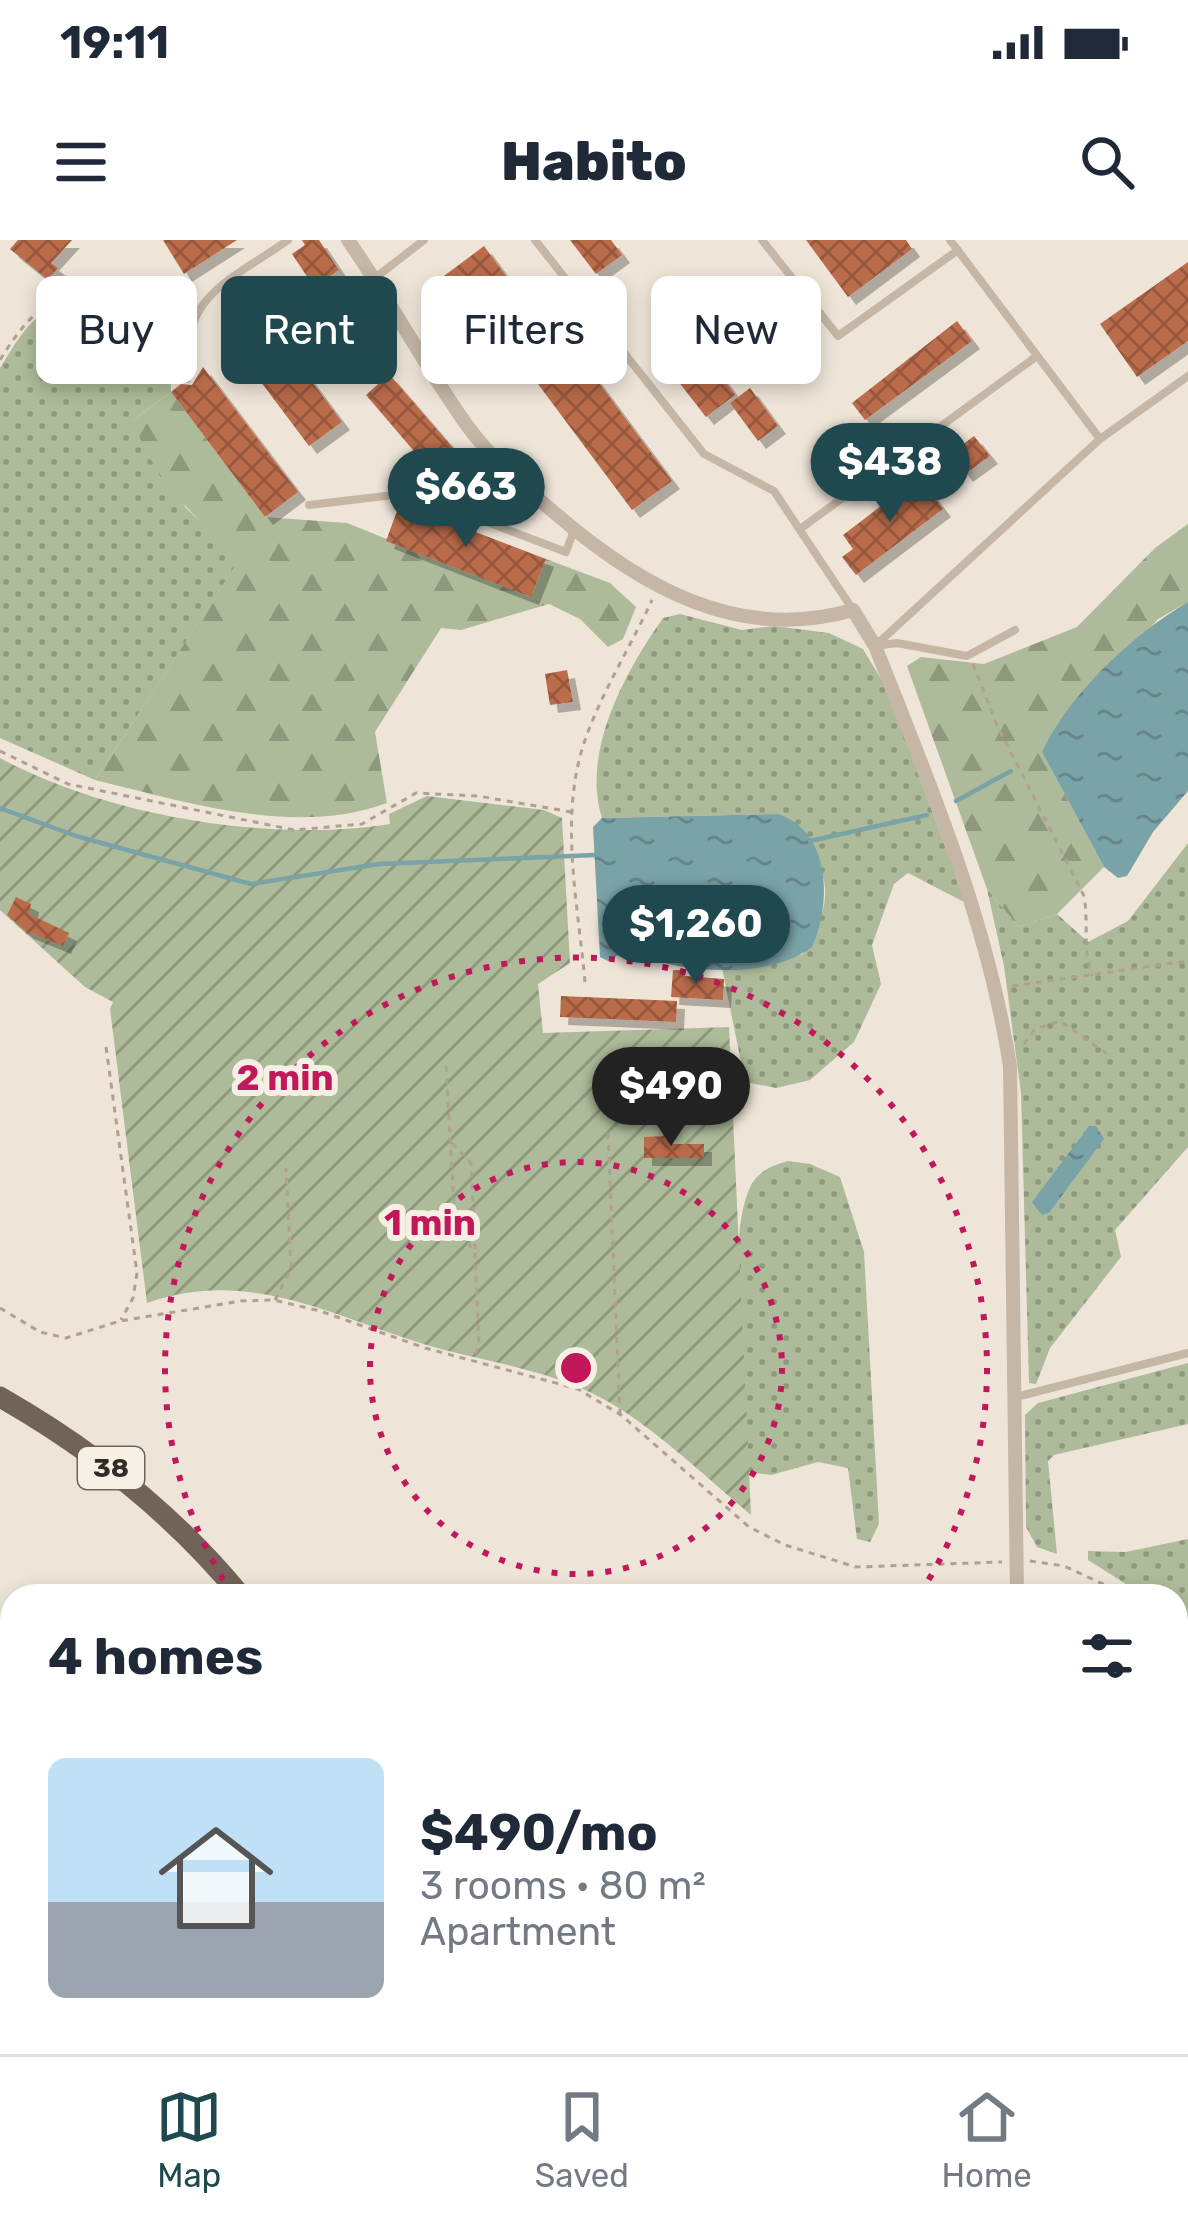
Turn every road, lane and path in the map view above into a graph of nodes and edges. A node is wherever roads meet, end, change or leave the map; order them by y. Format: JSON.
{"nodes":[{"id":1,"x":288,"y":240,"type":"edge"},
{"id":2,"x":347,"y":240,"type":"edge"},
{"id":3,"x":424,"y":240,"type":"edge"},
{"id":4,"x":535,"y":240,"type":"edge"},
{"id":5,"x":762,"y":240,"type":"edge"},
{"id":6,"x":950,"y":240,"type":"edge"},
{"id":7,"x":958,"y":250,"type":"junction"},
{"id":8,"x":374,"y":276,"type":"edge"},
{"id":9,"x":378,"y":276,"type":"edge"},
{"id":10,"x":198,"y":304,"type":"junction"},
{"id":11,"x":197,"y":308,"type":"edge"},
{"id":12,"x":397,"y":313,"type":"edge"},
{"id":13,"x":1037,"y":356,"type":"junction"},
{"id":14,"x":0,"y":361,"type":"edge"},
{"id":15,"x":1188,"y":376,"type":"edge"},
{"id":16,"x":1100,"y":439,"type":"junction"},
{"id":17,"x":309,"y":505,"type":"dead end"},
{"id":18,"x":800,"y":529,"type":"junction"},
{"id":19,"x":574,"y":530,"type":"junction"},
{"id":20,"x":657,"y":588,"type":"junction"},
{"id":21,"x":853,"y":610,"type":"junction"},
{"id":22,"x":1015,"y":630,"type":"dead end"},
{"id":23,"x":875,"y":646,"type":"junction"},
{"id":24,"x":969,"y":655,"type":"junction"},
{"id":25,"x":0,"y":751,"type":"edge"},
{"id":26,"x":572,"y":812,"type":"junction"},
{"id":27,"x":1188,"y":962,"type":"edge"},
{"id":28,"x":1092,"y":976,"type":"junction"},
{"id":29,"x":585,"y":982,"type":"dead end"},
{"id":30,"x":996,"y":988,"type":"junction"},
{"id":31,"x":106,"y":1047,"type":"dead end"},
{"id":32,"x":1112,"y":1057,"type":"dead end"},
{"id":33,"x":446,"y":1066,"type":"dead end"},
{"id":34,"x":1010,"y":1066,"type":"junction"},
{"id":35,"x":608,"y":1133,"type":"dead end"},
{"id":36,"x":452,"y":1143,"type":"junction"},
{"id":37,"x":286,"y":1168,"type":"dead end"},
{"id":38,"x":475,"y":1254,"type":"junction"},
{"id":39,"x":274,"y":1300,"type":"junction"},
{"id":40,"x":0,"y":1308,"type":"edge"},
{"id":41,"x":120,"y":1322,"type":"junction"},
{"id":42,"x":1188,"y":1353,"type":"edge"},
{"id":43,"x":472,"y":1361,"type":"junction"},
{"id":44,"x":0,"y":1397,"type":"edge"},
{"id":45,"x":1014,"y":1398,"type":"junction"},
{"id":46,"x":621,"y":1415,"type":"junction"},
{"id":47,"x":1018,"y":1560,"type":"junction"},
{"id":48,"x":232,"y":1584,"type":"edge"},
{"id":49,"x":1017,"y":1584,"type":"edge"},
{"id":50,"x":1103,"y":1584,"type":"edge"}],
"edges":[{"from":1,"to":10,"type":"lane"},
{"from":2,"to":8,"type":"street"},
{"from":3,"to":9,"type":"lane"},
{"from":4,"to":18,"type":"lane"},
{"from":5,"to":7,"type":"lane"},
{"from":6,"to":7,"type":"lane"},
{"from":7,"to":13,"type":"lane"},
{"from":10,"to":11,"type":"lane"},
{"from":10,"to":14,"type":"path"},
{"from":12,"to":19,"type":"street"},
{"from":13,"to":16,"type":"lane"},
{"from":13,"to":18,"type":"lane"},
{"from":15,"to":16,"type":"lane"},
{"from":16,"to":23,"type":"lane"},
{"from":17,"to":19,"type":"lane"},
{"from":18,"to":21,"type":"lane"},
{"from":19,"to":20,"type":"street"},
{"from":20,"to":21,"type":"street"},
{"from":20,"to":26,"type":"path"},
{"from":21,"to":23,"type":"street"},
{"from":22,"to":24,"type":"lane"},
{"from":23,"to":24,"type":"lane"},
{"from":23,"to":30,"type":"street"},
{"from":24,"to":28,"type":"path"},
{"from":25,"to":26,"type":"path"},
{"from":26,"to":29,"type":"path"},
{"from":27,"to":28,"type":"path"},
{"from":28,"to":30,"type":"path"},
{"from":30,"to":34,"type":"street"},
{"from":31,"to":41,"type":"path"},
{"from":32,"to":34,"type":"path"},
{"from":33,"to":36,"type":"path"},
{"from":34,"to":45,"type":"street"},
{"from":35,"to":46,"type":"path"},
{"from":36,"to":38,"type":"path"},
{"from":36,"to":38,"type":"path"},
{"from":37,"to":39,"type":"path"},
{"from":38,"to":43,"type":"path"},
{"from":39,"to":41,"type":"path"},
{"from":39,"to":43,"type":"path"},
{"from":40,"to":41,"type":"path"},
{"from":42,"to":45,"type":"lane"},
{"from":43,"to":46,"type":"path"},
{"from":44,"to":48,"type":"main road","number":"38"},
{"from":45,"to":47,"type":"street"},
{"from":46,"to":47,"type":"path"},
{"from":47,"to":49,"type":"street"},
{"from":47,"to":50,"type":"path"}]}
